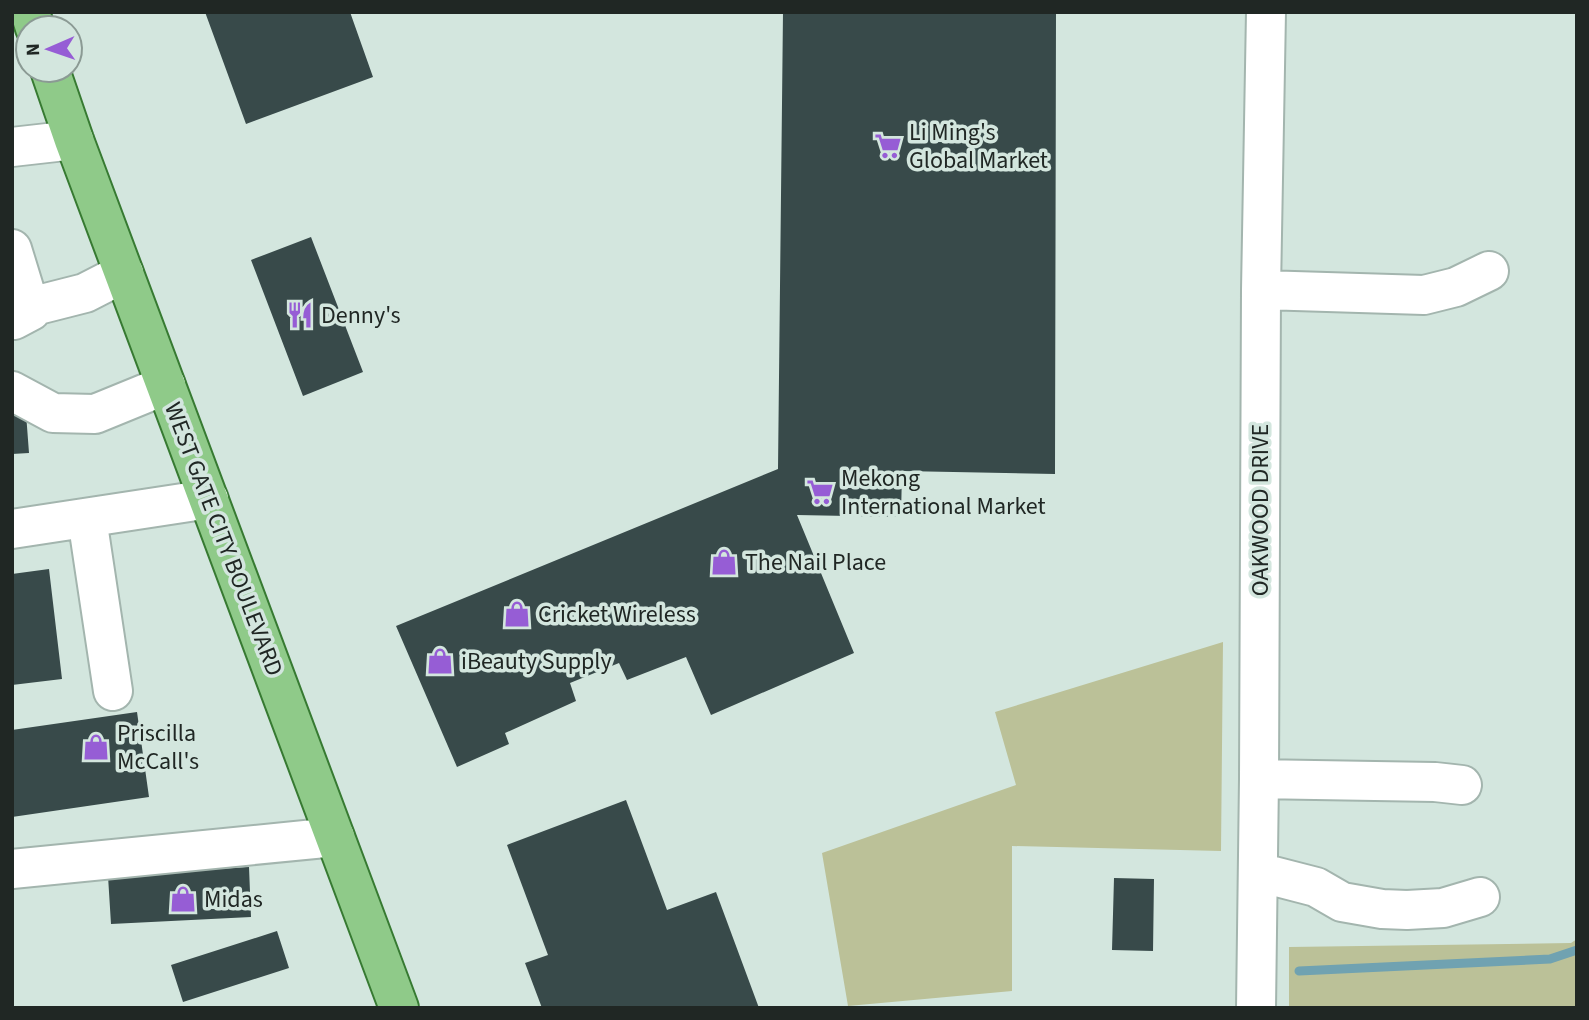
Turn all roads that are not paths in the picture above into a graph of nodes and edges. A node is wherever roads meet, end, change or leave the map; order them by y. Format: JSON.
{"nodes":[{"id":1,"x":1266,"y":12,"type":"edge"},
{"id":2,"x":55,"y":84,"type":"edge"},
{"id":3,"x":74,"y":140,"type":"junction"},
{"id":4,"x":12,"y":147,"type":"edge"},
{"id":5,"x":12,"y":249,"type":"edge"},
{"id":6,"x":1489,"y":271,"type":"dead end"},
{"id":7,"x":124,"y":273,"type":"junction"},
{"id":8,"x":1261,"y":290,"type":"junction"},
{"id":9,"x":21,"y":314,"type":"edge"},
{"id":10,"x":166,"y":385,"type":"junction"},
{"id":11,"x":12,"y":391,"type":"edge"},
{"id":12,"x":209,"y":499,"type":"junction"},
{"id":13,"x":87,"y":518,"type":"junction"},
{"id":14,"x":12,"y":529,"type":"edge"},
{"id":15,"x":113,"y":691,"type":"dead end"},
{"id":16,"x":1259,"y":779,"type":"junction"},
{"id":17,"x":1462,"y":785,"type":"dead end"},
{"id":18,"x":335,"y":837,"type":"junction"},
{"id":19,"x":12,"y":869,"type":"edge"},
{"id":20,"x":1258,"y":872,"type":"junction"},
{"id":21,"x":1480,"y":897,"type":"dead end"},
{"id":22,"x":399,"y":1008,"type":"edge"},
{"id":23,"x":1256,"y":1008,"type":"edge"}],
"edges":[{"from":1,"to":8,"type":"street","name":"OAKWOOD DRIVE"},
{"from":2,"to":3,"type":"main road","name":"WEST GATE CITY BOULEVARD"},
{"from":3,"to":4,"type":"street"},
{"from":3,"to":7,"type":"main road","name":"WEST GATE CITY BOULEVARD"},
{"from":5,"to":9,"type":"street"},
{"from":6,"to":8,"type":"street"},
{"from":7,"to":9,"type":"street"},
{"from":7,"to":10,"type":"main road","name":"WEST GATE CITY BOULEVARD"},
{"from":8,"to":16,"type":"street","name":"OAKWOOD DRIVE"},
{"from":10,"to":11,"type":"street"},
{"from":10,"to":12,"type":"main road","name":"WEST GATE CITY BOULEVARD"},
{"from":12,"to":13,"type":"street"},
{"from":12,"to":18,"type":"main road","name":"WEST GATE CITY BOULEVARD"},
{"from":13,"to":14,"type":"street"},
{"from":13,"to":15,"type":"street"},
{"from":16,"to":17,"type":"street"},
{"from":16,"to":20,"type":"street","name":"OAKWOOD DRIVE"},
{"from":18,"to":19,"type":"street"},
{"from":18,"to":22,"type":"main road","name":"WEST GATE CITY BOULEVARD"},
{"from":20,"to":21,"type":"street"},
{"from":20,"to":23,"type":"street","name":"OAKWOOD DRIVE"}]}
